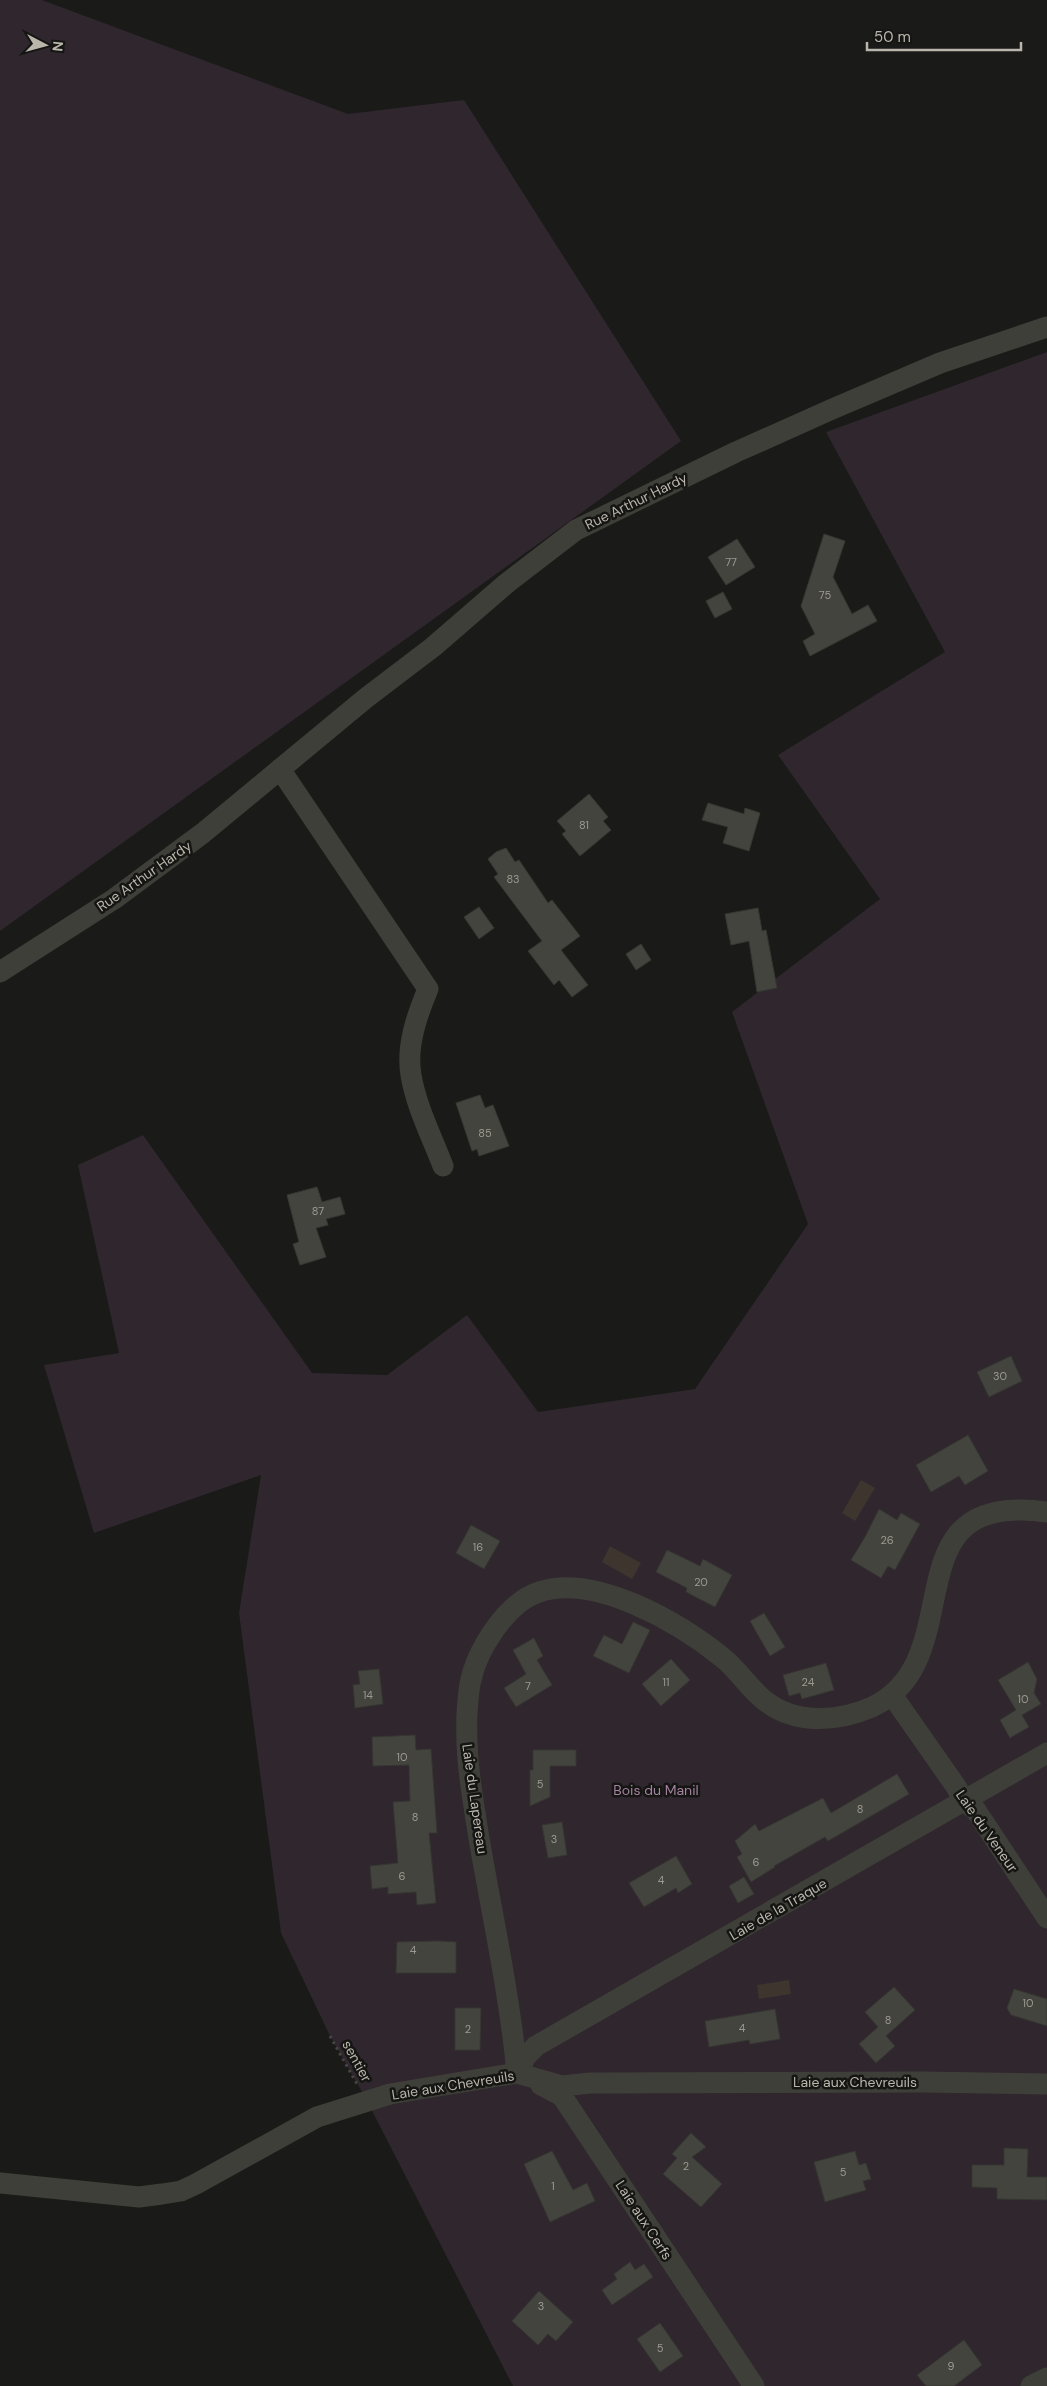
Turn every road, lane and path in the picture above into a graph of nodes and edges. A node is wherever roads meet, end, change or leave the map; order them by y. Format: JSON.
{"nodes":[{"id":1,"x":1047,"y":327,"type":"edge"},
{"id":2,"x":280,"y":769,"type":"junction"},
{"id":3,"x":0,"y":972,"type":"edge"},
{"id":4,"x":443,"y":1166,"type":"dead end"},
{"id":5,"x":1047,"y":1512,"type":"edge"},
{"id":6,"x":892,"y":1695,"type":"junction"},
{"id":7,"x":1047,"y":1753,"type":"edge"},
{"id":8,"x":962,"y":1801,"type":"junction"},
{"id":9,"x":1047,"y":1918,"type":"edge"},
{"id":10,"x":330,"y":2036,"type":"dead end"},
{"id":11,"x":517,"y":2073,"type":"junction"},
{"id":12,"x":1047,"y":2084,"type":"edge"},
{"id":13,"x":360,"y":2088,"type":"dead end"},
{"id":14,"x":0,"y":2183,"type":"edge"},
{"id":15,"x":1047,"y":2378,"type":"edge"},
{"id":16,"x":754,"y":2386,"type":"edge"},
{"id":17,"x":1031,"y":2386,"type":"edge"}],
"edges":[{"from":1,"to":2,"type":"street","name":"Rue Arthur Hardy"},
{"from":2,"to":3,"type":"street","name":"Rue Arthur Hardy"},
{"from":2,"to":4,"type":"street"},
{"from":5,"to":6,"type":"street","name":"Laie du Lapereau"},
{"from":6,"to":8,"type":"street","name":"Laie du Veneur"},
{"from":6,"to":11,"type":"street","name":"Laie du Lapereau"},
{"from":7,"to":8,"type":"street","name":"Laie de la Traque"},
{"from":8,"to":9,"type":"street","name":"Laie du Veneur"},
{"from":8,"to":11,"type":"street","name":"Laie de la Traque"},
{"from":10,"to":13,"type":"path","name":"sentier"},
{"from":11,"to":12,"type":"street","name":"Laie aux Chevreuils"},
{"from":11,"to":14,"type":"street","name":"Laie aux Chevreuils"},
{"from":11,"to":16,"type":"street","name":"Laie aux Cerfs"},
{"from":15,"to":17,"type":"street"}]}
